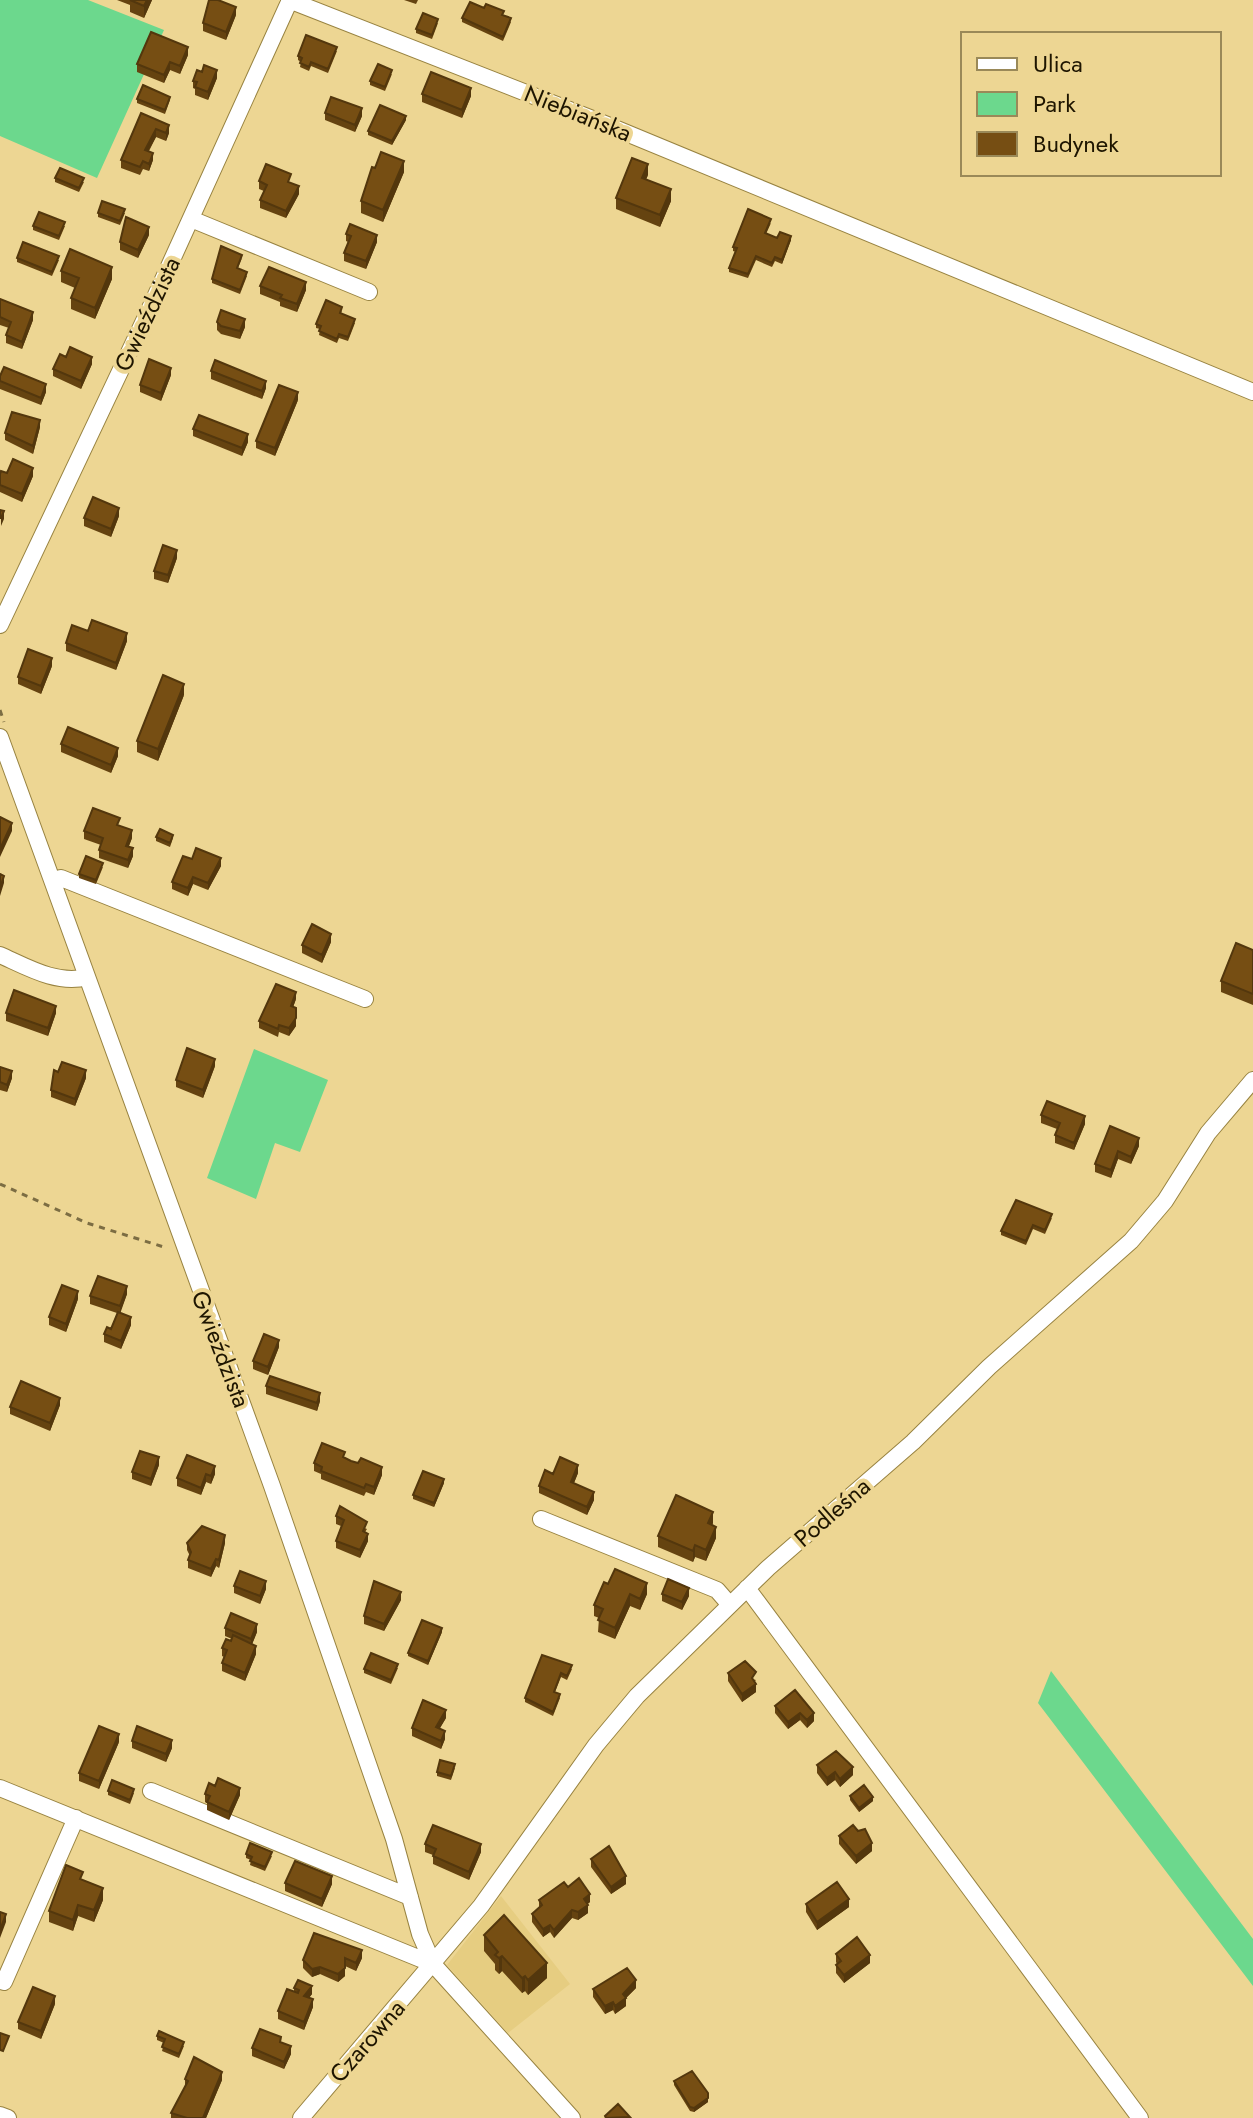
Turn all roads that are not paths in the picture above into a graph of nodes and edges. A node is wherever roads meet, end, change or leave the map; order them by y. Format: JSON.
{"nodes":[{"id":1,"x":290,"y":0,"type":"edge"},
{"id":2,"x":191,"y":219,"type":"junction"},
{"id":3,"x":369,"y":292,"type":"dead end"},
{"id":4,"x":1253,"y":392,"type":"edge"},
{"id":5,"x":0,"y":625,"type":"edge"},
{"id":6,"x":0,"y":737,"type":"edge"},
{"id":7,"x":53,"y":880,"type":"junction"},
{"id":8,"x":0,"y":955,"type":"edge"},
{"id":9,"x":87,"y":977,"type":"junction"},
{"id":10,"x":365,"y":999,"type":"dead end"},
{"id":11,"x":1253,"y":1080,"type":"edge"},
{"id":12,"x":541,"y":1519,"type":"dead end"},
{"id":13,"x":747,"y":1588,"type":"junction"},
{"id":14,"x":730,"y":1605,"type":"junction"},
{"id":15,"x":0,"y":1788,"type":"edge"},
{"id":16,"x":151,"y":1791,"type":"dead end"},
{"id":17,"x":76,"y":1818,"type":"junction"},
{"id":18,"x":410,"y":1897,"type":"junction"},
{"id":19,"x":433,"y":1964,"type":"junction"},
{"id":20,"x":4,"y":1982,"type":"dead end"},
{"id":21,"x":0,"y":2115,"type":"edge"},
{"id":22,"x":8,"y":2118,"type":"edge"},
{"id":23,"x":301,"y":2118,"type":"edge"},
{"id":24,"x":572,"y":2118,"type":"edge"},
{"id":25,"x":1140,"y":2118,"type":"edge"}],
"edges":[{"from":1,"to":2,"type":"street","name":"Gwieździsta"},
{"from":1,"to":4,"type":"street","name":"Niebiańska"},
{"from":2,"to":3,"type":"street"},
{"from":2,"to":5,"type":"street","name":"Gwieździsta"},
{"from":6,"to":7,"type":"street","name":"Gwieździsta"},
{"from":7,"to":9,"type":"street","name":"Gwieździsta"},
{"from":7,"to":10,"type":"street"},
{"from":8,"to":9,"type":"street"},
{"from":9,"to":18,"type":"street","name":"Gwieździsta"},
{"from":11,"to":13,"type":"street","name":"Podleśna"},
{"from":12,"to":14,"type":"street"},
{"from":13,"to":14,"type":"street","name":"Podleśna"},
{"from":13,"to":25,"type":"street"},
{"from":14,"to":19,"type":"street","name":"Podleśna"},
{"from":15,"to":17,"type":"street"},
{"from":16,"to":18,"type":"street"},
{"from":17,"to":19,"type":"street"},
{"from":17,"to":20,"type":"street"},
{"from":18,"to":19,"type":"street","name":"Gwieździsta"},
{"from":19,"to":23,"type":"street","name":"Czarowna"},
{"from":19,"to":24,"type":"street"},
{"from":21,"to":22,"type":"street"}]}
